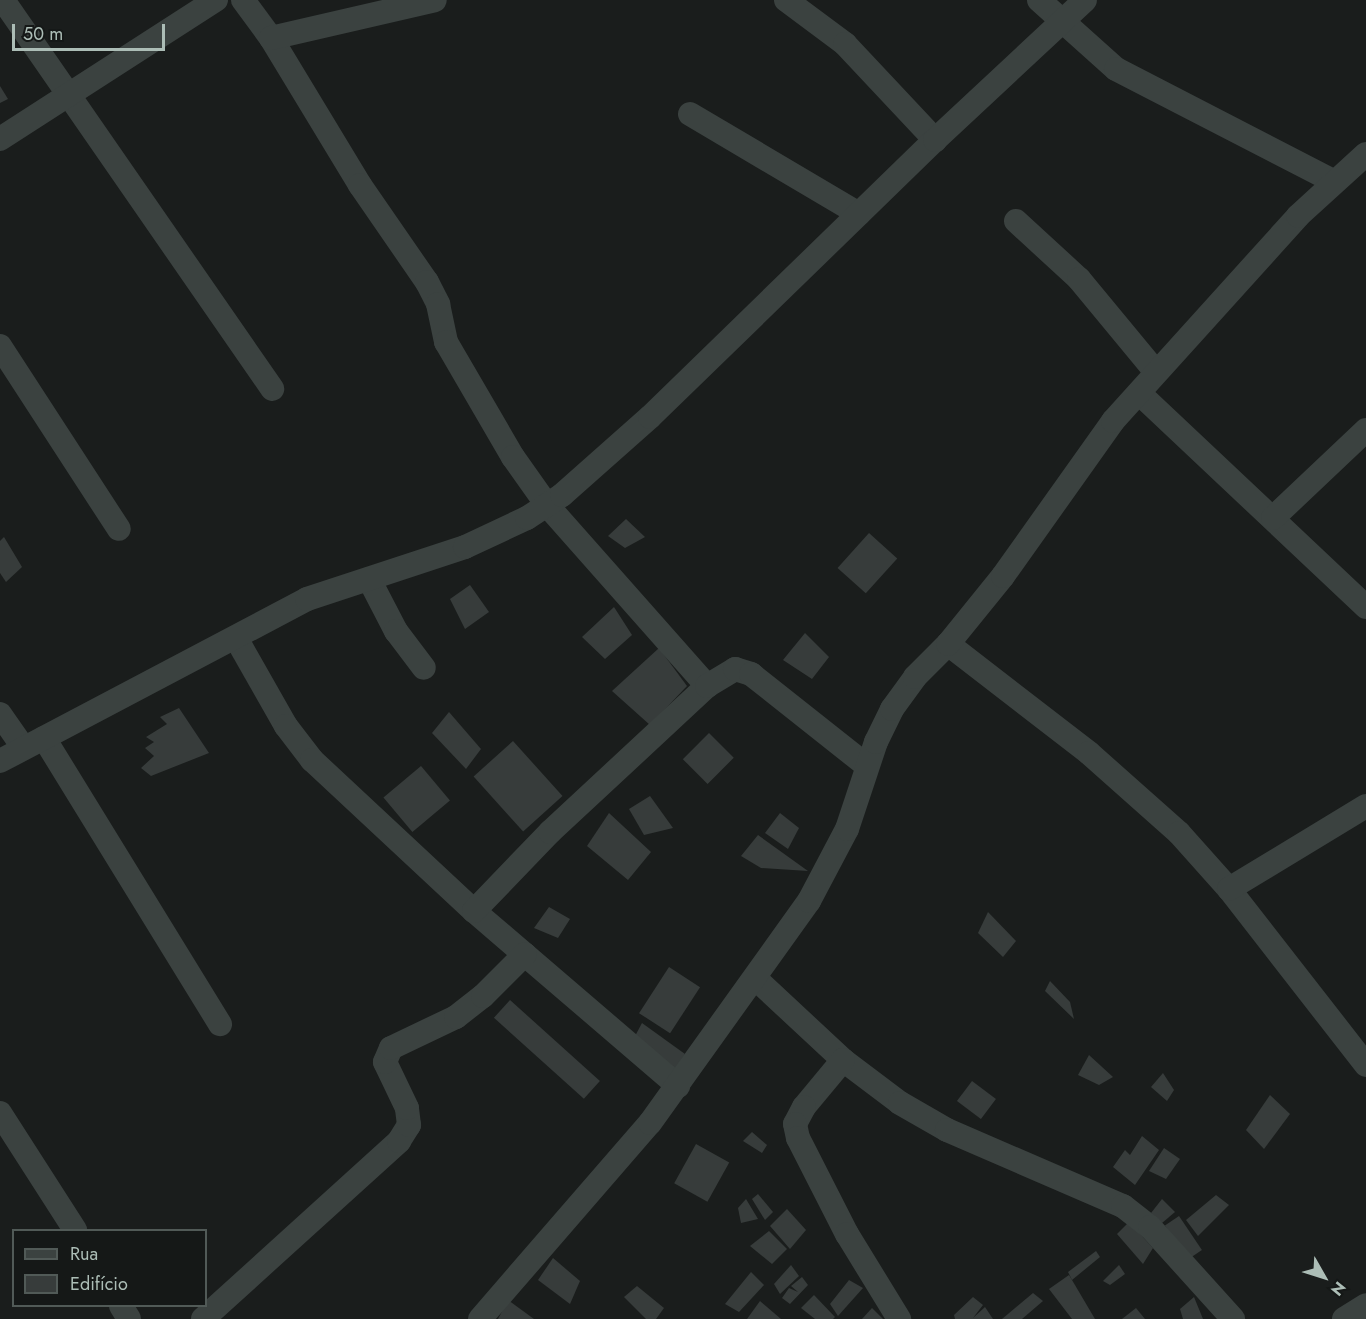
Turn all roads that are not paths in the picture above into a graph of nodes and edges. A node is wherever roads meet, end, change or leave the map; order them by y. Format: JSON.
{"nodes":[{"id":1,"x":3,"y":0,"type":"edge"},
{"id":2,"x":216,"y":0,"type":"edge"},
{"id":3,"x":243,"y":0,"type":"edge"},
{"id":4,"x":435,"y":0,"type":"edge"},
{"id":5,"x":786,"y":0,"type":"edge"},
{"id":6,"x":1039,"y":0,"type":"edge"},
{"id":7,"x":1085,"y":0,"type":"edge"},
{"id":8,"x":1063,"y":22,"type":"junction"},
{"id":9,"x":271,"y":38,"type":"junction"},
{"id":10,"x":68,"y":93,"type":"junction"},
{"id":11,"x":690,"y":114,"type":"dead end"},
{"id":12,"x":0,"y":139,"type":"edge"},
{"id":13,"x":935,"y":140,"type":"junction"},
{"id":14,"x":1366,"y":154,"type":"edge"},
{"id":15,"x":1333,"y":181,"type":"junction"},
{"id":16,"x":859,"y":214,"type":"junction"},
{"id":17,"x":1016,"y":221,"type":"dead end"},
{"id":18,"x":0,"y":346,"type":"edge"},
{"id":19,"x":1156,"y":372,"type":"junction"},
{"id":20,"x":272,"y":389,"type":"dead end"},
{"id":21,"x":1139,"y":393,"type":"junction"},
{"id":22,"x":1366,"y":430,"type":"edge"},
{"id":23,"x":547,"y":505,"type":"junction"},
{"id":24,"x":1273,"y":518,"type":"junction"},
{"id":25,"x":119,"y":529,"type":"dead end"},
{"id":26,"x":369,"y":579,"type":"junction"},
{"id":27,"x":1366,"y":607,"type":"edge"},
{"id":28,"x":236,"y":638,"type":"junction"},
{"id":29,"x":948,"y":644,"type":"junction"},
{"id":30,"x":424,"y":668,"type":"dead end"},
{"id":31,"x":707,"y":687,"type":"junction"},
{"id":32,"x":0,"y":714,"type":"edge"},
{"id":33,"x":33,"y":742,"type":"junction"},
{"id":34,"x":0,"y":761,"type":"edge"},
{"id":35,"x":867,"y":766,"type":"junction"},
{"id":36,"x":1366,"y":806,"type":"edge"},
{"id":37,"x":1230,"y":890,"type":"junction"},
{"id":38,"x":474,"y":911,"type":"junction"},
{"id":39,"x":525,"y":954,"type":"junction"},
{"id":40,"x":755,"y":978,"type":"junction"},
{"id":41,"x":220,"y":1024,"type":"dead end"},
{"id":42,"x":843,"y":1060,"type":"junction"},
{"id":43,"x":1366,"y":1065,"type":"edge"},
{"id":44,"x":678,"y":1086,"type":"junction"},
{"id":45,"x":0,"y":1113,"type":"edge"},
{"id":46,"x":74,"y":1229,"type":"edge"},
{"id":47,"x":1366,"y":1305,"type":"edge"},
{"id":48,"x":203,"y":1319,"type":"edge"},
{"id":49,"x":480,"y":1319,"type":"edge"},
{"id":50,"x":899,"y":1319,"type":"edge"},
{"id":51,"x":1233,"y":1319,"type":"edge"},
{"id":52,"x":1344,"y":1319,"type":"edge"}],
"edges":[{"from":1,"to":10,"type":"street"},
{"from":2,"to":10,"type":"street"},
{"from":3,"to":9,"type":"street"},
{"from":4,"to":9,"type":"street"},
{"from":5,"to":13,"type":"street"},
{"from":6,"to":8,"type":"street"},
{"from":7,"to":8,"type":"street"},
{"from":8,"to":13,"type":"street"},
{"from":8,"to":15,"type":"street"},
{"from":9,"to":23,"type":"street"},
{"from":10,"to":12,"type":"street"},
{"from":10,"to":20,"type":"street"},
{"from":11,"to":16,"type":"street"},
{"from":13,"to":16,"type":"street"},
{"from":14,"to":15,"type":"street"},
{"from":15,"to":19,"type":"street"},
{"from":16,"to":23,"type":"street"},
{"from":17,"to":19,"type":"street"},
{"from":18,"to":25,"type":"street"},
{"from":19,"to":21,"type":"street"},
{"from":21,"to":24,"type":"street"},
{"from":21,"to":29,"type":"street"},
{"from":22,"to":24,"type":"street"},
{"from":23,"to":26,"type":"street"},
{"from":23,"to":31,"type":"street"},
{"from":24,"to":27,"type":"street"},
{"from":26,"to":28,"type":"street"},
{"from":26,"to":30,"type":"street"},
{"from":28,"to":33,"type":"street"},
{"from":28,"to":38,"type":"street"},
{"from":29,"to":35,"type":"street"},
{"from":29,"to":37,"type":"street"},
{"from":31,"to":35,"type":"street"},
{"from":31,"to":38,"type":"street"},
{"from":32,"to":33,"type":"street"},
{"from":33,"to":34,"type":"street"},
{"from":33,"to":41,"type":"street"},
{"from":35,"to":40,"type":"street"},
{"from":36,"to":37,"type":"street"},
{"from":37,"to":43,"type":"street"},
{"from":38,"to":39,"type":"street"},
{"from":39,"to":44,"type":"street"},
{"from":39,"to":48,"type":"street"},
{"from":40,"to":42,"type":"street"},
{"from":40,"to":44,"type":"street"},
{"from":42,"to":50,"type":"street"},
{"from":42,"to":51,"type":"street"},
{"from":44,"to":49,"type":"street"},
{"from":45,"to":46,"type":"street"},
{"from":47,"to":52,"type":"street"}]}
